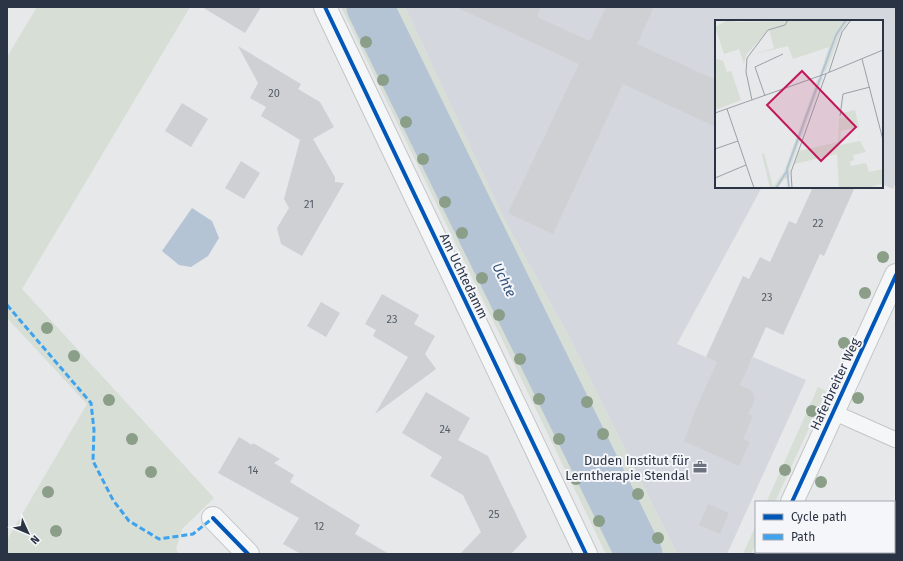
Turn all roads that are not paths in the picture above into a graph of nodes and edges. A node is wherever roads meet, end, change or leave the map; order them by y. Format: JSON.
{"nodes":[{"id":1,"x":325,"y":7,"type":"edge"},
{"id":2,"x":896,"y":275,"type":"edge"},
{"id":3,"x":833,"y":412,"type":"junction"},
{"id":4,"x":896,"y":440,"type":"edge"},
{"id":5,"x":792,"y":501,"type":"edge"},
{"id":6,"x":214,"y":518,"type":"dead end"},
{"id":7,"x":248,"y":554,"type":"edge"},
{"id":8,"x":586,"y":554,"type":"edge"}],
"edges":[{"from":1,"to":8,"type":"street","name":"Am Uchtedamm"},
{"from":2,"to":3,"type":"street","name":"Haferbreiter Weg"},
{"from":3,"to":4,"type":"lane"},
{"from":3,"to":5,"type":"street","name":"Haferbreiter Weg"},
{"from":6,"to":7,"type":"street"}]}
